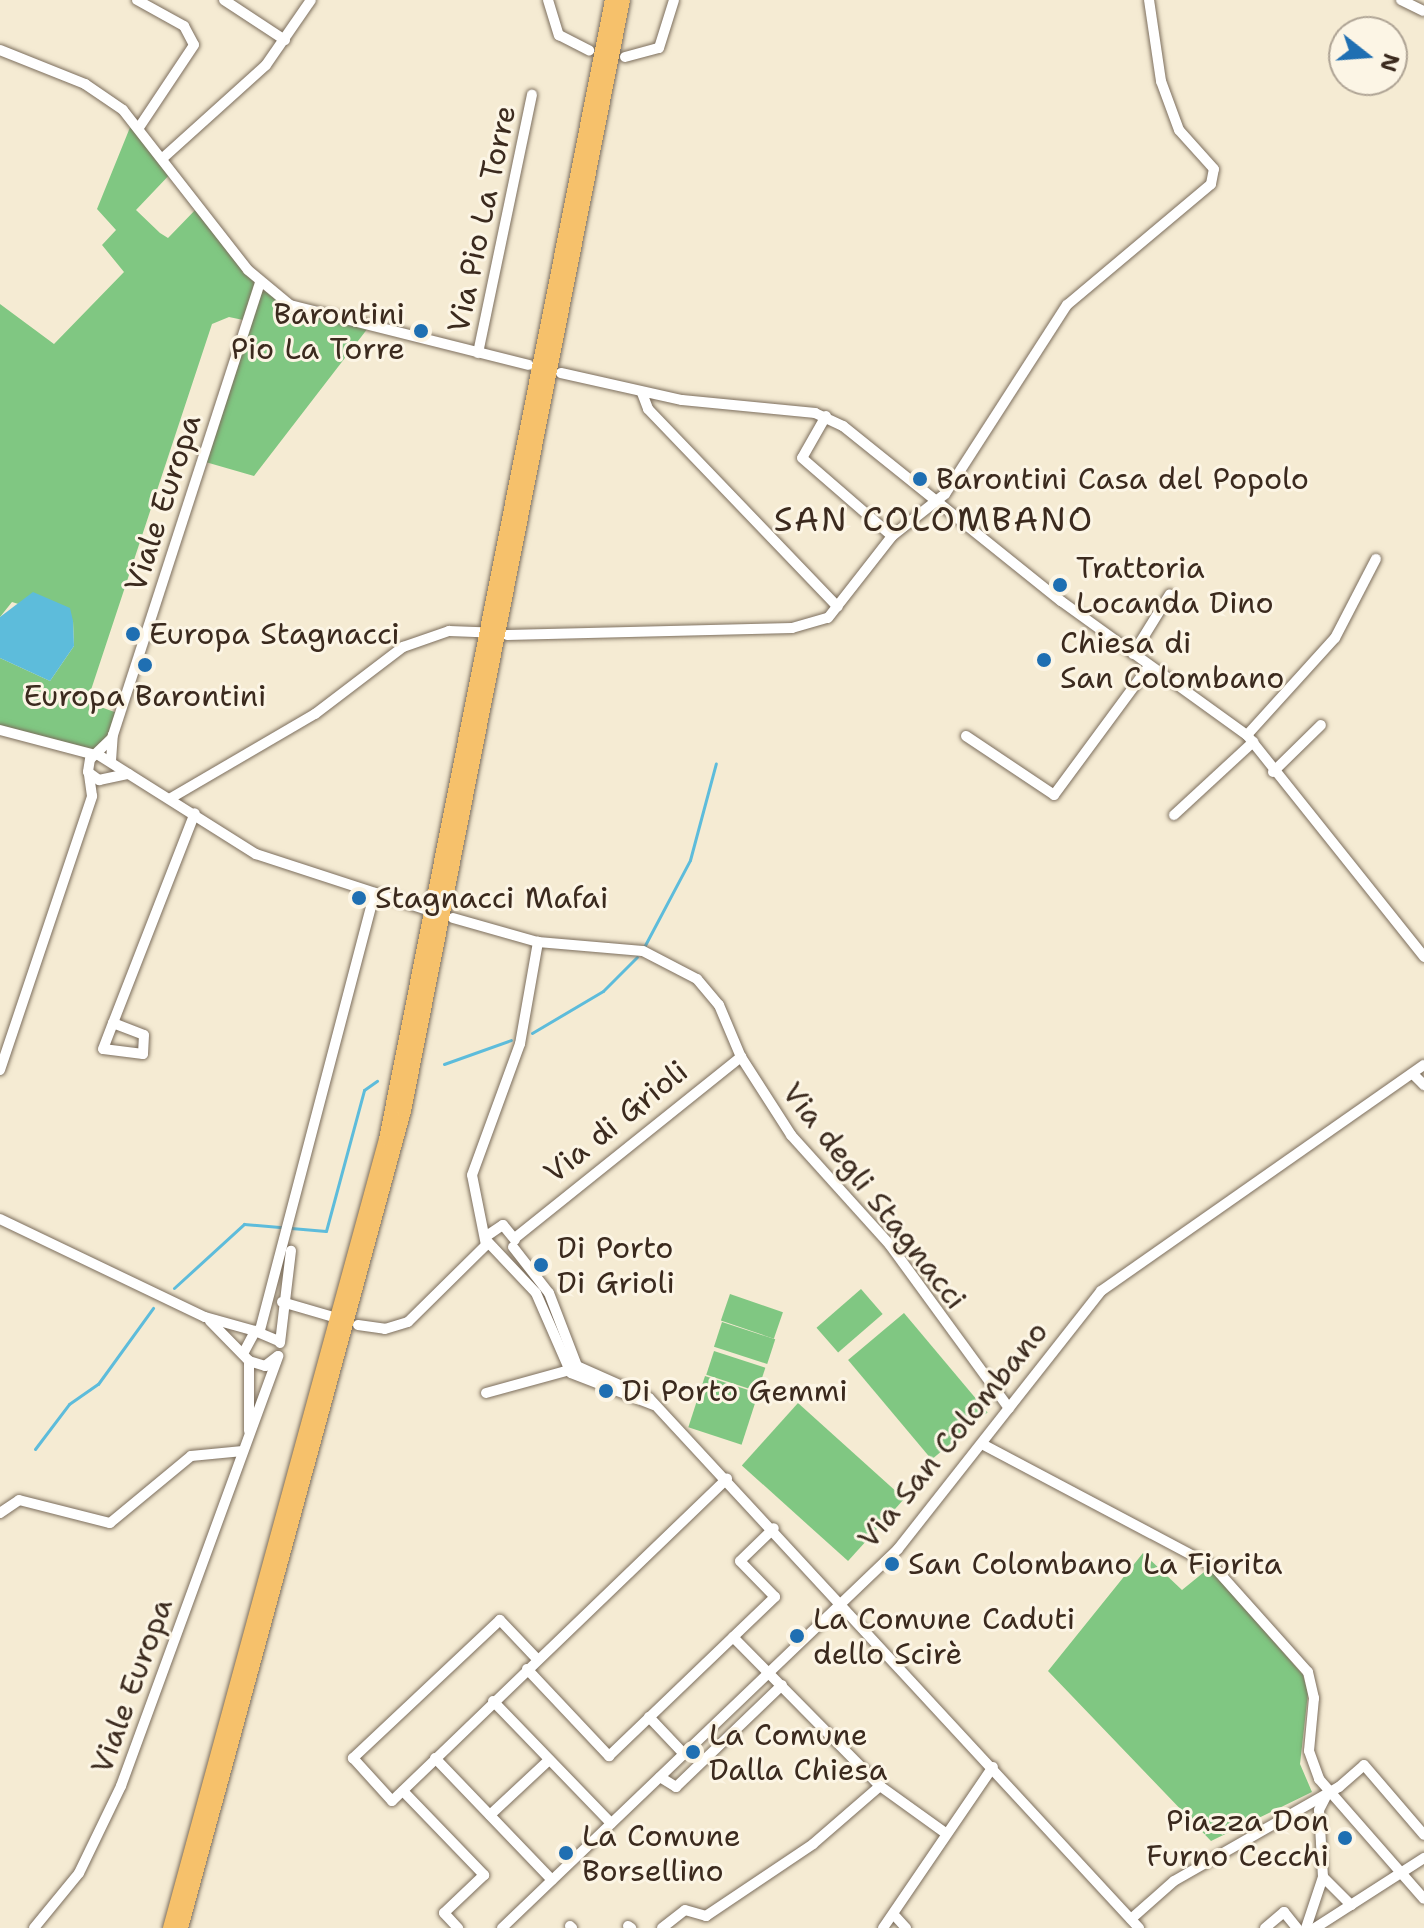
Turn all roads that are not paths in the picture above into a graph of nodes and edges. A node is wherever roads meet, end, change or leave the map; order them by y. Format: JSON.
{"nodes":[{"id":1,"x":139,"y":0,"type":"edge"},
{"id":2,"x":224,"y":0,"type":"edge"},
{"id":3,"x":311,"y":0,"type":"edge"},
{"id":4,"x":548,"y":0,"type":"edge"},
{"id":5,"x":612,"y":0,"type":"edge"},
{"id":6,"x":623,"y":0,"type":"edge"},
{"id":7,"x":674,"y":0,"type":"edge"},
{"id":8,"x":1149,"y":0,"type":"edge"},
{"id":9,"x":1401,"y":0,"type":"edge"},
{"id":10,"x":1424,"y":11,"type":"edge"},
{"id":11,"x":285,"y":40,"type":"junction"},
{"id":12,"x":0,"y":50,"type":"edge"},
{"id":13,"x":589,"y":50,"type":"dead end"},
{"id":14,"x":625,"y":57,"type":"dead end"},
{"id":15,"x":532,"y":95,"type":"dead end"},
{"id":16,"x":140,"y":126,"type":"junction"},
{"id":17,"x":164,"y":157,"type":"junction"},
{"id":18,"x":260,"y":283,"type":"junction"},
{"id":19,"x":478,"y":353,"type":"junction"},
{"id":20,"x":529,"y":365,"type":"dead end"},
{"id":21,"x":561,"y":373,"type":"dead end"},
{"id":22,"x":642,"y":393,"type":"junction"},
{"id":23,"x":826,"y":416,"type":"junction"},
{"id":24,"x":936,"y":503,"type":"junction"},
{"id":25,"x":892,"y":536,"type":"junction"},
{"id":26,"x":1376,"y":559,"type":"dead end"},
{"id":27,"x":1170,"y":594,"type":"dead end"},
{"id":28,"x":838,"y":607,"type":"junction"},
{"id":29,"x":482,"y":632,"type":"dead end"},
{"id":30,"x":507,"y":635,"type":"dead end"},
{"id":31,"x":1133,"y":654,"type":"junction"},
{"id":32,"x":1149,"y":666,"type":"junction"},
{"id":33,"x":1321,"y":725,"type":"dead end"},
{"id":34,"x":0,"y":730,"type":"edge"},
{"id":35,"x":966,"y":736,"type":"dead end"},
{"id":36,"x":112,"y":738,"type":"junction"},
{"id":37,"x":1250,"y":739,"type":"junction"},
{"id":38,"x":77,"y":752,"type":"junction"},
{"id":39,"x":96,"y":755,"type":"junction"},
{"id":40,"x":112,"y":762,"type":"junction"},
{"id":41,"x":88,"y":771,"type":"junction"},
{"id":42,"x":1273,"y":772,"type":"junction"},
{"id":43,"x":128,"y":774,"type":"junction"},
{"id":44,"x":107,"y":778,"type":"junction"},
{"id":45,"x":92,"y":796,"type":"junction"},
{"id":46,"x":171,"y":798,"type":"junction"},
{"id":47,"x":195,"y":813,"type":"junction"},
{"id":48,"x":1174,"y":815,"type":"dead end"},
{"id":49,"x":375,"y":893,"type":"junction"},
{"id":50,"x":424,"y":909,"type":"dead end"},
{"id":51,"x":453,"y":918,"type":"dead end"},
{"id":52,"x":538,"y":942,"type":"junction"},
{"id":53,"x":1424,"y":957,"type":"edge"},
{"id":54,"x":113,"y":1023,"type":"dead end"},
{"id":55,"x":741,"y":1057,"type":"junction"},
{"id":56,"x":1424,"y":1065,"type":"edge"},
{"id":57,"x":0,"y":1070,"type":"edge"},
{"id":58,"x":1413,"y":1074,"type":"junction"},
{"id":59,"x":1424,"y":1085,"type":"edge"},
{"id":60,"x":485,"y":1214,"type":"junction"},
{"id":61,"x":0,"y":1219,"type":"edge"},
{"id":62,"x":505,"y":1226,"type":"junction"},
{"id":63,"x":523,"y":1227,"type":"junction"},
{"id":64,"x":488,"y":1239,"type":"junction"},
{"id":65,"x":514,"y":1242,"type":"junction"},
{"id":66,"x":498,"y":1252,"type":"junction"},
{"id":67,"x":482,"y":1254,"type":"junction"},
{"id":68,"x":282,"y":1289,"type":"junction"},
{"id":69,"x":287,"y":1303,"type":"junction"},
{"id":70,"x":272,"y":1305,"type":"junction"},
{"id":71,"x":310,"y":1310,"type":"junction"},
{"id":72,"x":286,"y":1316,"type":"junction"},
{"id":73,"x":330,"y":1316,"type":"dead end"},
{"id":74,"x":205,"y":1317,"type":"junction"},
{"id":75,"x":358,"y":1325,"type":"dead end"},
{"id":76,"x":258,"y":1330,"type":"junction"},
{"id":77,"x":280,"y":1343,"type":"junction"},
{"id":78,"x":246,"y":1356,"type":"junction"},
{"id":79,"x":278,"y":1356,"type":"junction"},
{"id":80,"x":574,"y":1369,"type":"junction"},
{"id":81,"x":486,"y":1393,"type":"dead end"},
{"id":82,"x":1009,"y":1408,"type":"junction"},
{"id":83,"x":982,"y":1444,"type":"junction"},
{"id":84,"x":244,"y":1448,"type":"junction"},
{"id":85,"x":727,"y":1479,"type":"junction"},
{"id":86,"x":0,"y":1513,"type":"edge"},
{"id":87,"x":774,"y":1528,"type":"junction"},
{"id":88,"x":845,"y":1603,"type":"junction"},
{"id":89,"x":733,"y":1637,"type":"junction"},
{"id":90,"x":537,"y":1659,"type":"junction"},
{"id":91,"x":527,"y":1669,"type":"junction"},
{"id":92,"x":769,"y":1673,"type":"junction"},
{"id":93,"x":782,"y":1685,"type":"junction"},
{"id":94,"x":493,"y":1701,"type":"junction"},
{"id":95,"x":649,"y":1717,"type":"junction"},
{"id":96,"x":684,"y":1754,"type":"junction"},
{"id":97,"x":435,"y":1758,"type":"junction"},
{"id":98,"x":549,"y":1760,"type":"junction"},
{"id":99,"x":993,"y":1767,"type":"junction"},
{"id":100,"x":660,"y":1777,"type":"junction"},
{"id":101,"x":880,"y":1786,"type":"junction"},
{"id":102,"x":403,"y":1791,"type":"junction"},
{"id":103,"x":1328,"y":1793,"type":"junction"},
{"id":104,"x":490,"y":1815,"type":"junction"},
{"id":105,"x":611,"y":1823,"type":"junction"},
{"id":106,"x":944,"y":1832,"type":"junction"},
{"id":107,"x":1424,"y":1835,"type":"edge"},
{"id":108,"x":1424,"y":1858,"type":"edge"},
{"id":109,"x":1403,"y":1872,"type":"junction"},
{"id":110,"x":1323,"y":1877,"type":"junction"},
{"id":111,"x":552,"y":1880,"type":"junction"},
{"id":112,"x":1424,"y":1899,"type":"edge"},
{"id":113,"x":1351,"y":1905,"type":"junction"},
{"id":114,"x":896,"y":1917,"type":"junction"},
{"id":115,"x":1131,"y":1919,"type":"junction"},
{"id":116,"x":34,"y":1928,"type":"edge"},
{"id":117,"x":170,"y":1928,"type":"edge"},
{"id":118,"x":181,"y":1928,"type":"edge"},
{"id":119,"x":458,"y":1928,"type":"edge"},
{"id":120,"x":502,"y":1928,"type":"edge"},
{"id":121,"x":662,"y":1928,"type":"edge"},
{"id":122,"x":883,"y":1928,"type":"edge"},
{"id":123,"x":906,"y":1928,"type":"edge"},
{"id":124,"x":1139,"y":1928,"type":"edge"},
{"id":125,"x":1265,"y":1928,"type":"edge"},
{"id":126,"x":1297,"y":1928,"type":"edge"},
{"id":127,"x":1306,"y":1928,"type":"edge"},
{"id":128,"x":1315,"y":1928,"type":"edge"}],
"edges":[{"from":1,"to":16,"type":"street"},
{"from":2,"to":11,"type":"street"},
{"from":3,"to":11,"type":"street"},
{"from":4,"to":13,"type":"street"},
{"from":5,"to":117,"type":"highway"},
{"from":6,"to":118,"type":"highway"},
{"from":7,"to":14,"type":"street"},
{"from":8,"to":24,"type":"street"},
{"from":9,"to":10,"type":"street"},
{"from":11,"to":17,"type":"street"},
{"from":12,"to":16,"type":"street"},
{"from":15,"to":19,"type":"street","name":"Via Pio La Torre"},
{"from":16,"to":17,"type":"street"},
{"from":17,"to":18,"type":"street"},
{"from":18,"to":19,"type":"street"},
{"from":18,"to":36,"type":"street","name":"Viale Europa"},
{"from":19,"to":20,"type":"street"},
{"from":21,"to":22,"type":"street"},
{"from":22,"to":23,"type":"street"},
{"from":22,"to":28,"type":"street"},
{"from":23,"to":24,"type":"street"},
{"from":23,"to":25,"type":"street"},
{"from":24,"to":25,"type":"street"},
{"from":24,"to":31,"type":"street"},
{"from":25,"to":28,"type":"street"},
{"from":26,"to":37,"type":"street"},
{"from":27,"to":31,"type":"street"},
{"from":28,"to":30,"type":"street"},
{"from":29,"to":46,"type":"street"},
{"from":31,"to":32,"type":"street"},
{"from":32,"to":35,"type":"street"},
{"from":32,"to":37,"type":"street"},
{"from":33,"to":42,"type":"street"},
{"from":34,"to":38,"type":"street"},
{"from":36,"to":39,"type":"street","name":"Viale Europa"},
{"from":36,"to":40,"type":"street","name":"Viale Europa"},
{"from":37,"to":42,"type":"street"},
{"from":37,"to":48,"type":"street"},
{"from":38,"to":39,"type":"street"},
{"from":38,"to":41,"type":"street"},
{"from":39,"to":40,"type":"street"},
{"from":39,"to":41,"type":"street"},
{"from":40,"to":43,"type":"street"},
{"from":40,"to":44,"type":"street"},
{"from":41,"to":44,"type":"street"},
{"from":41,"to":45,"type":"street"},
{"from":42,"to":53,"type":"street"},
{"from":43,"to":44,"type":"street"},
{"from":43,"to":46,"type":"street"},
{"from":44,"to":45,"type":"street"},
{"from":45,"to":57,"type":"street"},
{"from":46,"to":47,"type":"street"},
{"from":47,"to":49,"type":"street"},
{"from":47,"to":54,"type":"street"},
{"from":49,"to":50,"type":"street"},
{"from":49,"to":68,"type":"street"},
{"from":51,"to":52,"type":"street","name":"Via degli Stagnacci"},
{"from":52,"to":55,"type":"street","name":"Via degli Stagnacci"},
{"from":52,"to":60,"type":"street"},
{"from":55,"to":63,"type":"street","name":"Via di Grioli"},
{"from":55,"to":82,"type":"street","name":"Via degli Stagnacci"},
{"from":56,"to":58,"type":"street","name":"Via San Colombano"},
{"from":58,"to":59,"type":"street"},
{"from":58,"to":82,"type":"street","name":"Via San Colombano"},
{"from":60,"to":62,"type":"street"},
{"from":60,"to":64,"type":"street"},
{"from":61,"to":74,"type":"street"},
{"from":62,"to":63,"type":"street"},
{"from":62,"to":64,"type":"street"},
{"from":62,"to":65,"type":"street"},
{"from":63,"to":65,"type":"street","name":"Via di Grioli"},
{"from":64,"to":66,"type":"street"},
{"from":64,"to":67,"type":"street"},
{"from":65,"to":66,"type":"street"},
{"from":65,"to":80,"type":"street"},
{"from":66,"to":67,"type":"street"},
{"from":66,"to":80,"type":"street"},
{"from":67,"to":75,"type":"street"},
{"from":68,"to":69,"type":"street","name":"Viale Europa"},
{"from":68,"to":70,"type":"street"},
{"from":69,"to":70,"type":"street"},
{"from":69,"to":71,"type":"street"},
{"from":69,"to":72,"type":"street","name":"Viale Europa"},
{"from":70,"to":76,"type":"street"},
{"from":71,"to":72,"type":"street"},
{"from":71,"to":73,"type":"street"},
{"from":72,"to":77,"type":"street","name":"Viale Europa"},
{"from":74,"to":76,"type":"street"},
{"from":74,"to":78,"type":"street"},
{"from":76,"to":77,"type":"street"},
{"from":76,"to":78,"type":"street"},
{"from":77,"to":79,"type":"street","name":"Viale Europa"},
{"from":78,"to":79,"type":"street"},
{"from":78,"to":84,"type":"street","name":"Viale Europa"},
{"from":79,"to":84,"type":"street","name":"Viale Europa"},
{"from":80,"to":81,"type":"street"},
{"from":80,"to":85,"type":"street"},
{"from":82,"to":83,"type":"street","name":"Via San Colombano"},
{"from":83,"to":88,"type":"street","name":"Via San Colombano"},
{"from":83,"to":103,"type":"street"},
{"from":84,"to":86,"type":"street"},
{"from":84,"to":116,"type":"street","name":"Viale Europa"},
{"from":85,"to":87,"type":"street"},
{"from":85,"to":90,"type":"street"},
{"from":87,"to":88,"type":"street"},
{"from":87,"to":89,"type":"street"},
{"from":88,"to":92,"type":"street","name":"Via San Colombano"},
{"from":88,"to":99,"type":"street"},
{"from":89,"to":92,"type":"street"},
{"from":89,"to":95,"type":"street"},
{"from":90,"to":91,"type":"street"},
{"from":90,"to":102,"type":"street"},
{"from":91,"to":94,"type":"street"},
{"from":91,"to":95,"type":"street"},
{"from":92,"to":93,"type":"street"},
{"from":92,"to":96,"type":"street","name":"Via San Colombano"},
{"from":93,"to":100,"type":"street"},
{"from":93,"to":101,"type":"street"},
{"from":94,"to":97,"type":"street"},
{"from":94,"to":98,"type":"street"},
{"from":95,"to":96,"type":"street"},
{"from":96,"to":100,"type":"street","name":"Via San Colombano"},
{"from":97,"to":102,"type":"street"},
{"from":97,"to":104,"type":"street"},
{"from":98,"to":104,"type":"street"},
{"from":98,"to":105,"type":"street"},
{"from":99,"to":106,"type":"street"},
{"from":99,"to":115,"type":"street"},
{"from":100,"to":105,"type":"street","name":"Via San Colombano"},
{"from":101,"to":106,"type":"street"},
{"from":101,"to":121,"type":"street"},
{"from":102,"to":119,"type":"street"},
{"from":103,"to":107,"type":"street"},
{"from":103,"to":109,"type":"street"},
{"from":103,"to":110,"type":"street"},
{"from":103,"to":115,"type":"street"},
{"from":104,"to":111,"type":"street"},
{"from":105,"to":111,"type":"street","name":"Via San Colombano"},
{"from":106,"to":114,"type":"street"},
{"from":108,"to":109,"type":"street"},
{"from":109,"to":112,"type":"street"},
{"from":109,"to":113,"type":"street"},
{"from":110,"to":113,"type":"street"},
{"from":110,"to":127,"type":"street"},
{"from":111,"to":120,"type":"street","name":"Via San Colombano"},
{"from":113,"to":128,"type":"street"},
{"from":114,"to":122,"type":"street"},
{"from":114,"to":123,"type":"street"},
{"from":115,"to":124,"type":"street"},
{"from":125,"to":126,"type":"street"}]}
